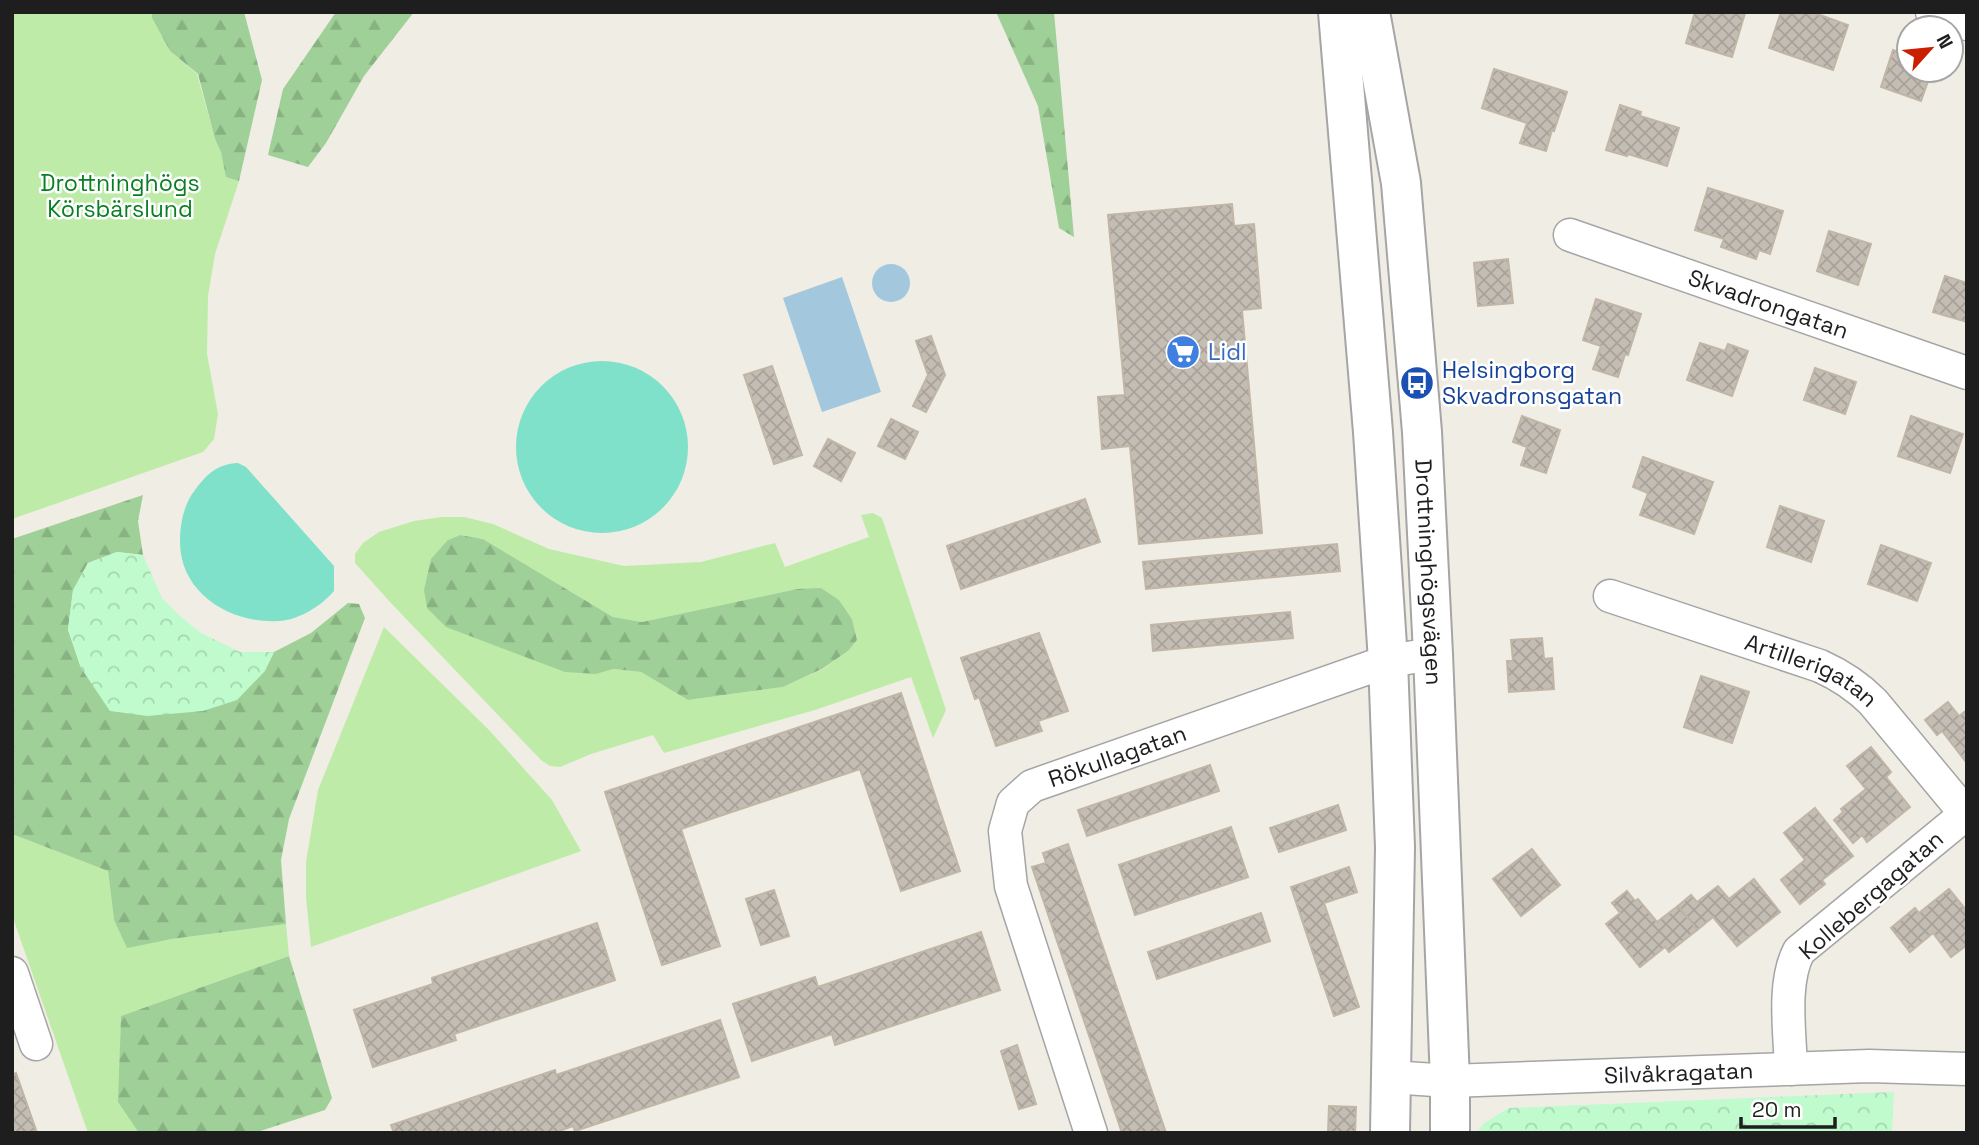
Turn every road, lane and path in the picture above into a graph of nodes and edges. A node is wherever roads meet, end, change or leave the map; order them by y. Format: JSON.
{"nodes":[{"id":1,"x":1338,"y":12,"type":"edge"},
{"id":2,"x":1370,"y":12,"type":"edge"},
{"id":3,"x":1932,"y":12,"type":"edge"},
{"id":4,"x":1967,"y":24,"type":"edge"},
{"id":5,"x":1570,"y":235,"type":"dead end"},
{"id":6,"x":1967,"y":373,"type":"edge"},
{"id":7,"x":1610,"y":596,"type":"dead end"},
{"id":8,"x":1433,"y":654,"type":"junction"},
{"id":9,"x":1388,"y":661,"type":"junction"},
{"id":10,"x":1966,"y":813,"type":"edge"},
{"id":11,"x":12,"y":973,"type":"edge"},
{"id":12,"x":36,"y":1044,"type":"dead end"},
{"id":13,"x":1791,"y":1069,"type":"junction"},
{"id":14,"x":1967,"y":1069,"type":"edge"},
{"id":15,"x":1390,"y":1077,"type":"junction"},
{"id":16,"x":1450,"y":1081,"type":"junction"},
{"id":17,"x":1091,"y":1133,"type":"edge"},
{"id":18,"x":1390,"y":1133,"type":"edge"},
{"id":19,"x":1450,"y":1133,"type":"edge"}],
"edges":[{"from":1,"to":9,"type":"street","name":"Drottninghögsvägen"},
{"from":2,"to":8,"type":"street","name":"Drottninghögsvägen"},
{"from":3,"to":4,"type":"street"},
{"from":5,"to":6,"type":"street","name":"Skvadrongatan"},
{"from":7,"to":10,"type":"street","name":"Artillerigatan"},
{"from":8,"to":9,"type":"street","name":"Rökullagatan"},
{"from":8,"to":16,"type":"street","name":"Drottninghögsvägen"},
{"from":9,"to":15,"type":"street","name":"Drottninghögsvägen"},
{"from":9,"to":17,"type":"street","name":"Rökullagatan"},
{"from":10,"to":13,"type":"street","name":"Kollebergagatan"},
{"from":11,"to":12,"type":"street"},
{"from":13,"to":14,"type":"street","name":"Silvåkragatan"},
{"from":13,"to":16,"type":"street","name":"Silvåkragatan"},
{"from":15,"to":16,"type":"street","name":"Silvåkragatan"},
{"from":15,"to":18,"type":"street","name":"Drottninghögsvägen"},
{"from":16,"to":19,"type":"street","name":"Drottninghögsvägen"}]}
